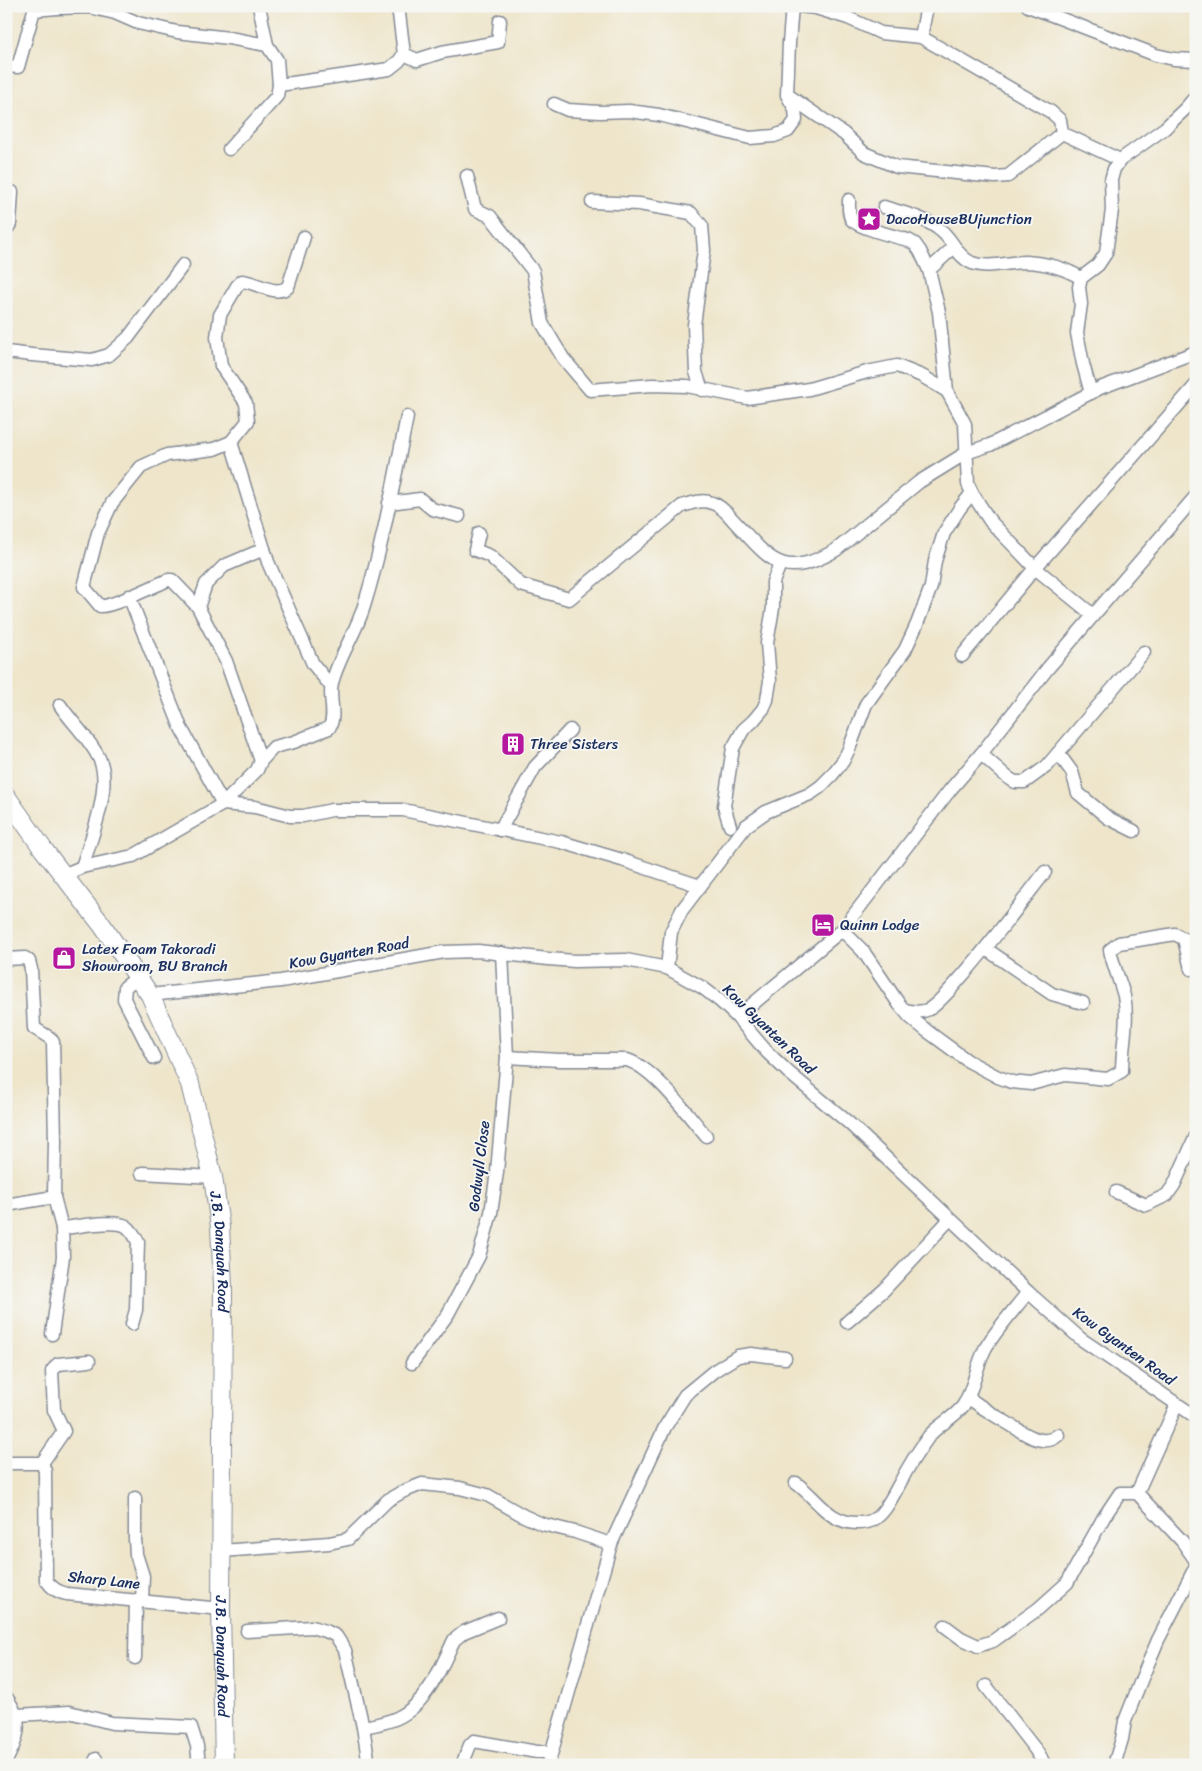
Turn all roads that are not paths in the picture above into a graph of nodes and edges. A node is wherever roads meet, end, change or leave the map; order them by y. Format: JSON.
{"nodes":[{"id":1,"x":259,"y":6,"type":"edge"},
{"id":2,"x":398,"y":6,"type":"edge"},
{"id":3,"x":792,"y":6,"type":"edge"},
{"id":4,"x":799,"y":6,"type":"edge"},
{"id":5,"x":927,"y":6,"type":"edge"},
{"id":6,"x":1028,"y":6,"type":"edge"},
{"id":7,"x":34,"y":8,"type":"edge"},
{"id":8,"x":500,"y":22,"type":"dead end"},
{"id":9,"x":921,"y":37,"type":"junction"},
{"id":10,"x":267,"y":45,"type":"junction"},
{"id":11,"x":404,"y":54,"type":"junction"},
{"id":12,"x":1196,"y":60,"type":"edge"},
{"id":13,"x":6,"y":66,"type":"edge"},
{"id":14,"x":279,"y":85,"type":"junction"},
{"id":15,"x":787,"y":95,"type":"junction"},
{"id":16,"x":1196,"y":96,"type":"edge"},
{"id":17,"x":554,"y":104,"type":"dead end"},
{"id":18,"x":1062,"y":133,"type":"junction"},
{"id":19,"x":229,"y":149,"type":"dead end"},
{"id":20,"x":1120,"y":160,"type":"junction"},
{"id":21,"x":467,"y":176,"type":"dead end"},
{"id":22,"x":12,"y":192,"type":"dead end"},
{"id":23,"x":849,"y":200,"type":"dead end"},
{"id":24,"x":592,"y":202,"type":"dead end"},
{"id":25,"x":884,"y":207,"type":"dead end"},
{"id":26,"x":6,"y":230,"type":"edge"},
{"id":27,"x":304,"y":237,"type":"dead end"},
{"id":28,"x":954,"y":247,"type":"junction"},
{"id":29,"x":183,"y":265,"type":"dead end"},
{"id":30,"x":929,"y":270,"type":"junction"},
{"id":31,"x":1081,"y":278,"type":"junction"},
{"id":32,"x":6,"y":352,"type":"edge"},
{"id":33,"x":1196,"y":352,"type":"edge"},
{"id":34,"x":1196,"y":385,"type":"edge"},
{"id":35,"x":702,"y":390,"type":"junction"},
{"id":36,"x":947,"y":391,"type":"junction"},
{"id":37,"x":1091,"y":393,"type":"junction"},
{"id":38,"x":407,"y":417,"type":"dead end"},
{"id":39,"x":231,"y":442,"type":"junction"},
{"id":40,"x":966,"y":453,"type":"junction"},
{"id":41,"x":972,"y":493,"type":"junction"},
{"id":42,"x":1196,"y":496,"type":"edge"},
{"id":43,"x":389,"y":503,"type":"junction"},
{"id":44,"x":459,"y":516,"type":"dead end"},
{"id":45,"x":479,"y":533,"type":"dead end"},
{"id":46,"x":264,"y":549,"type":"junction"},
{"id":47,"x":780,"y":564,"type":"junction"},
{"id":48,"x":1035,"y":568,"type":"junction"},
{"id":49,"x":129,"y":596,"type":"junction"},
{"id":50,"x":198,"y":606,"type":"junction"},
{"id":51,"x":1093,"y":615,"type":"junction"},
{"id":52,"x":1144,"y":652,"type":"dead end"},
{"id":53,"x":962,"y":656,"type":"dead end"},
{"id":54,"x":331,"y":686,"type":"junction"},
{"id":55,"x":60,"y":705,"type":"dead end"},
{"id":56,"x":570,"y":730,"type":"dead end"},
{"id":57,"x":981,"y":754,"type":"junction"},
{"id":58,"x":1058,"y":754,"type":"junction"},
{"id":59,"x":261,"y":761,"type":"junction"},
{"id":60,"x":6,"y":796,"type":"edge"},
{"id":61,"x":222,"y":804,"type":"junction"},
{"id":62,"x":730,"y":826,"type":"dead end"},
{"id":63,"x":500,"y":830,"type":"junction"},
{"id":64,"x":1134,"y":831,"type":"dead end"},
{"id":65,"x":82,"y":867,"type":"junction"},
{"id":66,"x":1045,"y":872,"type":"dead end"},
{"id":67,"x":63,"y":876,"type":"junction"},
{"id":68,"x":700,"y":886,"type":"junction"},
{"id":69,"x":842,"y":930,"type":"junction"},
{"id":70,"x":986,"y":949,"type":"junction"},
{"id":71,"x":502,"y":954,"type":"junction"},
{"id":72,"x":6,"y":959,"type":"edge"},
{"id":73,"x":668,"y":968,"type":"junction"},
{"id":74,"x":1192,"y":969,"type":"dead end"},
{"id":75,"x":138,"y":977,"type":"junction"},
{"id":76,"x":150,"y":996,"type":"junction"},
{"id":77,"x":1083,"y":1003,"type":"dead end"},
{"id":78,"x":905,"y":1010,"type":"junction"},
{"id":79,"x":737,"y":1017,"type":"junction"},
{"id":80,"x":507,"y":1057,"type":"junction"},
{"id":81,"x":154,"y":1058,"type":"dead end"},
{"id":82,"x":706,"y":1136,"type":"dead end"},
{"id":83,"x":1196,"y":1136,"type":"edge"},
{"id":84,"x":142,"y":1173,"type":"dead end"},
{"id":85,"x":213,"y":1177,"type":"junction"},
{"id":86,"x":1116,"y":1192,"type":"dead end"},
{"id":87,"x":54,"y":1197,"type":"junction"},
{"id":88,"x":6,"y":1205,"type":"edge"},
{"id":89,"x":950,"y":1219,"type":"junction"},
{"id":90,"x":62,"y":1228,"type":"junction"},
{"id":91,"x":1028,"y":1292,"type":"junction"},
{"id":92,"x":847,"y":1322,"type":"dead end"},
{"id":93,"x":132,"y":1324,"type":"dead end"},
{"id":94,"x":52,"y":1334,"type":"dead end"},
{"id":95,"x":785,"y":1358,"type":"dead end"},
{"id":96,"x":89,"y":1361,"type":"dead end"},
{"id":97,"x":412,"y":1363,"type":"dead end"},
{"id":98,"x":968,"y":1397,"type":"junction"},
{"id":99,"x":1177,"y":1404,"type":"junction"},
{"id":100,"x":1196,"y":1417,"type":"edge"},
{"id":101,"x":1058,"y":1436,"type":"dead end"},
{"id":102,"x":6,"y":1463,"type":"edge"},
{"id":103,"x":42,"y":1463,"type":"junction"},
{"id":104,"x":796,"y":1483,"type":"dead end"},
{"id":105,"x":1137,"y":1493,"type":"junction"},
{"id":106,"x":135,"y":1498,"type":"dead end"},
{"id":107,"x":611,"y":1544,"type":"junction"},
{"id":108,"x":221,"y":1550,"type":"junction"},
{"id":109,"x":1196,"y":1561,"type":"edge"},
{"id":110,"x":1196,"y":1566,"type":"edge"},
{"id":111,"x":139,"y":1601,"type":"junction"},
{"id":112,"x":221,"y":1609,"type":"junction"},
{"id":113,"x":498,"y":1618,"type":"dead end"},
{"id":114,"x":945,"y":1626,"type":"dead end"},
{"id":115,"x":247,"y":1631,"type":"dead end"},
{"id":116,"x":135,"y":1658,"type":"dead end"},
{"id":117,"x":986,"y":1686,"type":"dead end"},
{"id":118,"x":6,"y":1697,"type":"edge"},
{"id":119,"x":17,"y":1716,"type":"junction"},
{"id":120,"x":363,"y":1728,"type":"junction"},
{"id":121,"x":550,"y":1759,"type":"edge"},
{"id":122,"x":6,"y":1761,"type":"edge"},
{"id":123,"x":1040,"y":1762,"type":"edge"},
{"id":124,"x":199,"y":1764,"type":"edge"},
{"id":125,"x":215,"y":1765,"type":"edge"},
{"id":126,"x":224,"y":1765,"type":"edge"},
{"id":127,"x":369,"y":1765,"type":"edge"},
{"id":128,"x":462,"y":1765,"type":"edge"},
{"id":129,"x":1114,"y":1765,"type":"edge"}],
"edges":[{"from":1,"to":10,"type":"street"},
{"from":2,"to":11,"type":"street"},
{"from":3,"to":15,"type":"street"},
{"from":4,"to":9,"type":"street"},
{"from":5,"to":9,"type":"street"},
{"from":6,"to":12,"type":"street"},
{"from":7,"to":10,"type":"street"},
{"from":7,"to":13,"type":"street"},
{"from":8,"to":11,"type":"street"},
{"from":9,"to":18,"type":"street"},
{"from":10,"to":14,"type":"street"},
{"from":11,"to":14,"type":"street"},
{"from":14,"to":19,"type":"street"},
{"from":15,"to":17,"type":"street"},
{"from":15,"to":18,"type":"street"},
{"from":16,"to":20,"type":"street"},
{"from":18,"to":20,"type":"street"},
{"from":20,"to":31,"type":"street"},
{"from":21,"to":35,"type":"street"},
{"from":22,"to":26,"type":"street"},
{"from":23,"to":30,"type":"street"},
{"from":24,"to":35,"type":"street"},
{"from":25,"to":28,"type":"street"},
{"from":27,"to":39,"type":"street"},
{"from":28,"to":30,"type":"street"},
{"from":28,"to":31,"type":"street"},
{"from":29,"to":32,"type":"street"},
{"from":30,"to":36,"type":"street"},
{"from":31,"to":37,"type":"street"},
{"from":33,"to":37,"type":"street"},
{"from":34,"to":48,"type":"street"},
{"from":35,"to":36,"type":"street"},
{"from":36,"to":40,"type":"street"},
{"from":37,"to":40,"type":"street"},
{"from":38,"to":43,"type":"street"},
{"from":39,"to":46,"type":"street"},
{"from":39,"to":49,"type":"street"},
{"from":40,"to":41,"type":"street"},
{"from":40,"to":47,"type":"street"},
{"from":41,"to":48,"type":"street"},
{"from":41,"to":68,"type":"street"},
{"from":42,"to":51,"type":"street"},
{"from":43,"to":44,"type":"street"},
{"from":43,"to":54,"type":"street"},
{"from":45,"to":47,"type":"street"},
{"from":46,"to":50,"type":"street"},
{"from":46,"to":54,"type":"street"},
{"from":47,"to":62,"type":"street"},
{"from":48,"to":51,"type":"street"},
{"from":48,"to":53,"type":"street"},
{"from":49,"to":50,"type":"street"},
{"from":49,"to":61,"type":"street"},
{"from":50,"to":59,"type":"street"},
{"from":51,"to":57,"type":"street"},
{"from":52,"to":58,"type":"street"},
{"from":54,"to":59,"type":"street"},
{"from":55,"to":65,"type":"street"},
{"from":56,"to":63,"type":"street"},
{"from":57,"to":58,"type":"street"},
{"from":57,"to":69,"type":"street"},
{"from":58,"to":64,"type":"street"},
{"from":59,"to":61,"type":"street"},
{"from":60,"to":67,"type":"highway","name":"J.B. Danquah Road"},
{"from":61,"to":63,"type":"street"},
{"from":61,"to":65,"type":"street"},
{"from":63,"to":68,"type":"street"},
{"from":65,"to":67,"type":"street"},
{"from":66,"to":70,"type":"street"},
{"from":67,"to":75,"type":"highway","name":"J.B. Danquah Road"},
{"from":68,"to":73,"type":"street"},
{"from":69,"to":78,"type":"street"},
{"from":69,"to":79,"type":"street"},
{"from":70,"to":77,"type":"street"},
{"from":70,"to":78,"type":"street"},
{"from":71,"to":73,"type":"street","name":"Kow Gyanten Road"},
{"from":71,"to":76,"type":"street","name":"Kow Gyanten Road"},
{"from":71,"to":80,"type":"street","name":"Godwyll Close"},
{"from":72,"to":87,"type":"street"},
{"from":73,"to":79,"type":"street","name":"Kow Gyanten Road"},
{"from":74,"to":78,"type":"street"},
{"from":75,"to":76,"type":"highway","name":"J.B. Danquah Road"},
{"from":75,"to":81,"type":"street"},
{"from":76,"to":85,"type":"highway","name":"J.B. Danquah Road"},
{"from":79,"to":89,"type":"street","name":"Kow Gyanten Road"},
{"from":80,"to":82,"type":"street"},
{"from":80,"to":97,"type":"street","name":"Godwyll Close"},
{"from":83,"to":86,"type":"street"},
{"from":84,"to":85,"type":"street"},
{"from":85,"to":108,"type":"highway","name":"J.B. Danquah Road"},
{"from":87,"to":88,"type":"street"},
{"from":87,"to":90,"type":"street"},
{"from":89,"to":91,"type":"street","name":"Kow Gyanten Road"},
{"from":89,"to":92,"type":"street"},
{"from":90,"to":93,"type":"street"},
{"from":90,"to":94,"type":"street"},
{"from":91,"to":98,"type":"street"},
{"from":91,"to":99,"type":"street","name":"Kow Gyanten Road"},
{"from":95,"to":107,"type":"street"},
{"from":96,"to":103,"type":"street"},
{"from":98,"to":101,"type":"street"},
{"from":98,"to":104,"type":"street"},
{"from":99,"to":100,"type":"street","name":"Kow Gyanten Road"},
{"from":99,"to":105,"type":"street"},
{"from":102,"to":103,"type":"street"},
{"from":103,"to":111,"type":"street","name":"Sharp Lane"},
{"from":105,"to":109,"type":"street"},
{"from":105,"to":114,"type":"street"},
{"from":106,"to":111,"type":"street"},
{"from":107,"to":108,"type":"street"},
{"from":107,"to":121,"type":"street"},
{"from":108,"to":112,"type":"highway","name":"J.B. Danquah Road"},
{"from":110,"to":129,"type":"street"},
{"from":111,"to":112,"type":"street","name":"Sharp Lane"},
{"from":111,"to":116,"type":"street"},
{"from":112,"to":126,"type":"highway","name":"J.B. Danquah Road"},
{"from":113,"to":120,"type":"street"},
{"from":115,"to":120,"type":"street"},
{"from":117,"to":123,"type":"street"},
{"from":118,"to":119,"type":"street"},
{"from":119,"to":122,"type":"street"},
{"from":119,"to":124,"type":"street"},
{"from":120,"to":127,"type":"street"},
{"from":121,"to":128,"type":"street"},
{"from":124,"to":125,"type":"street"}]}
